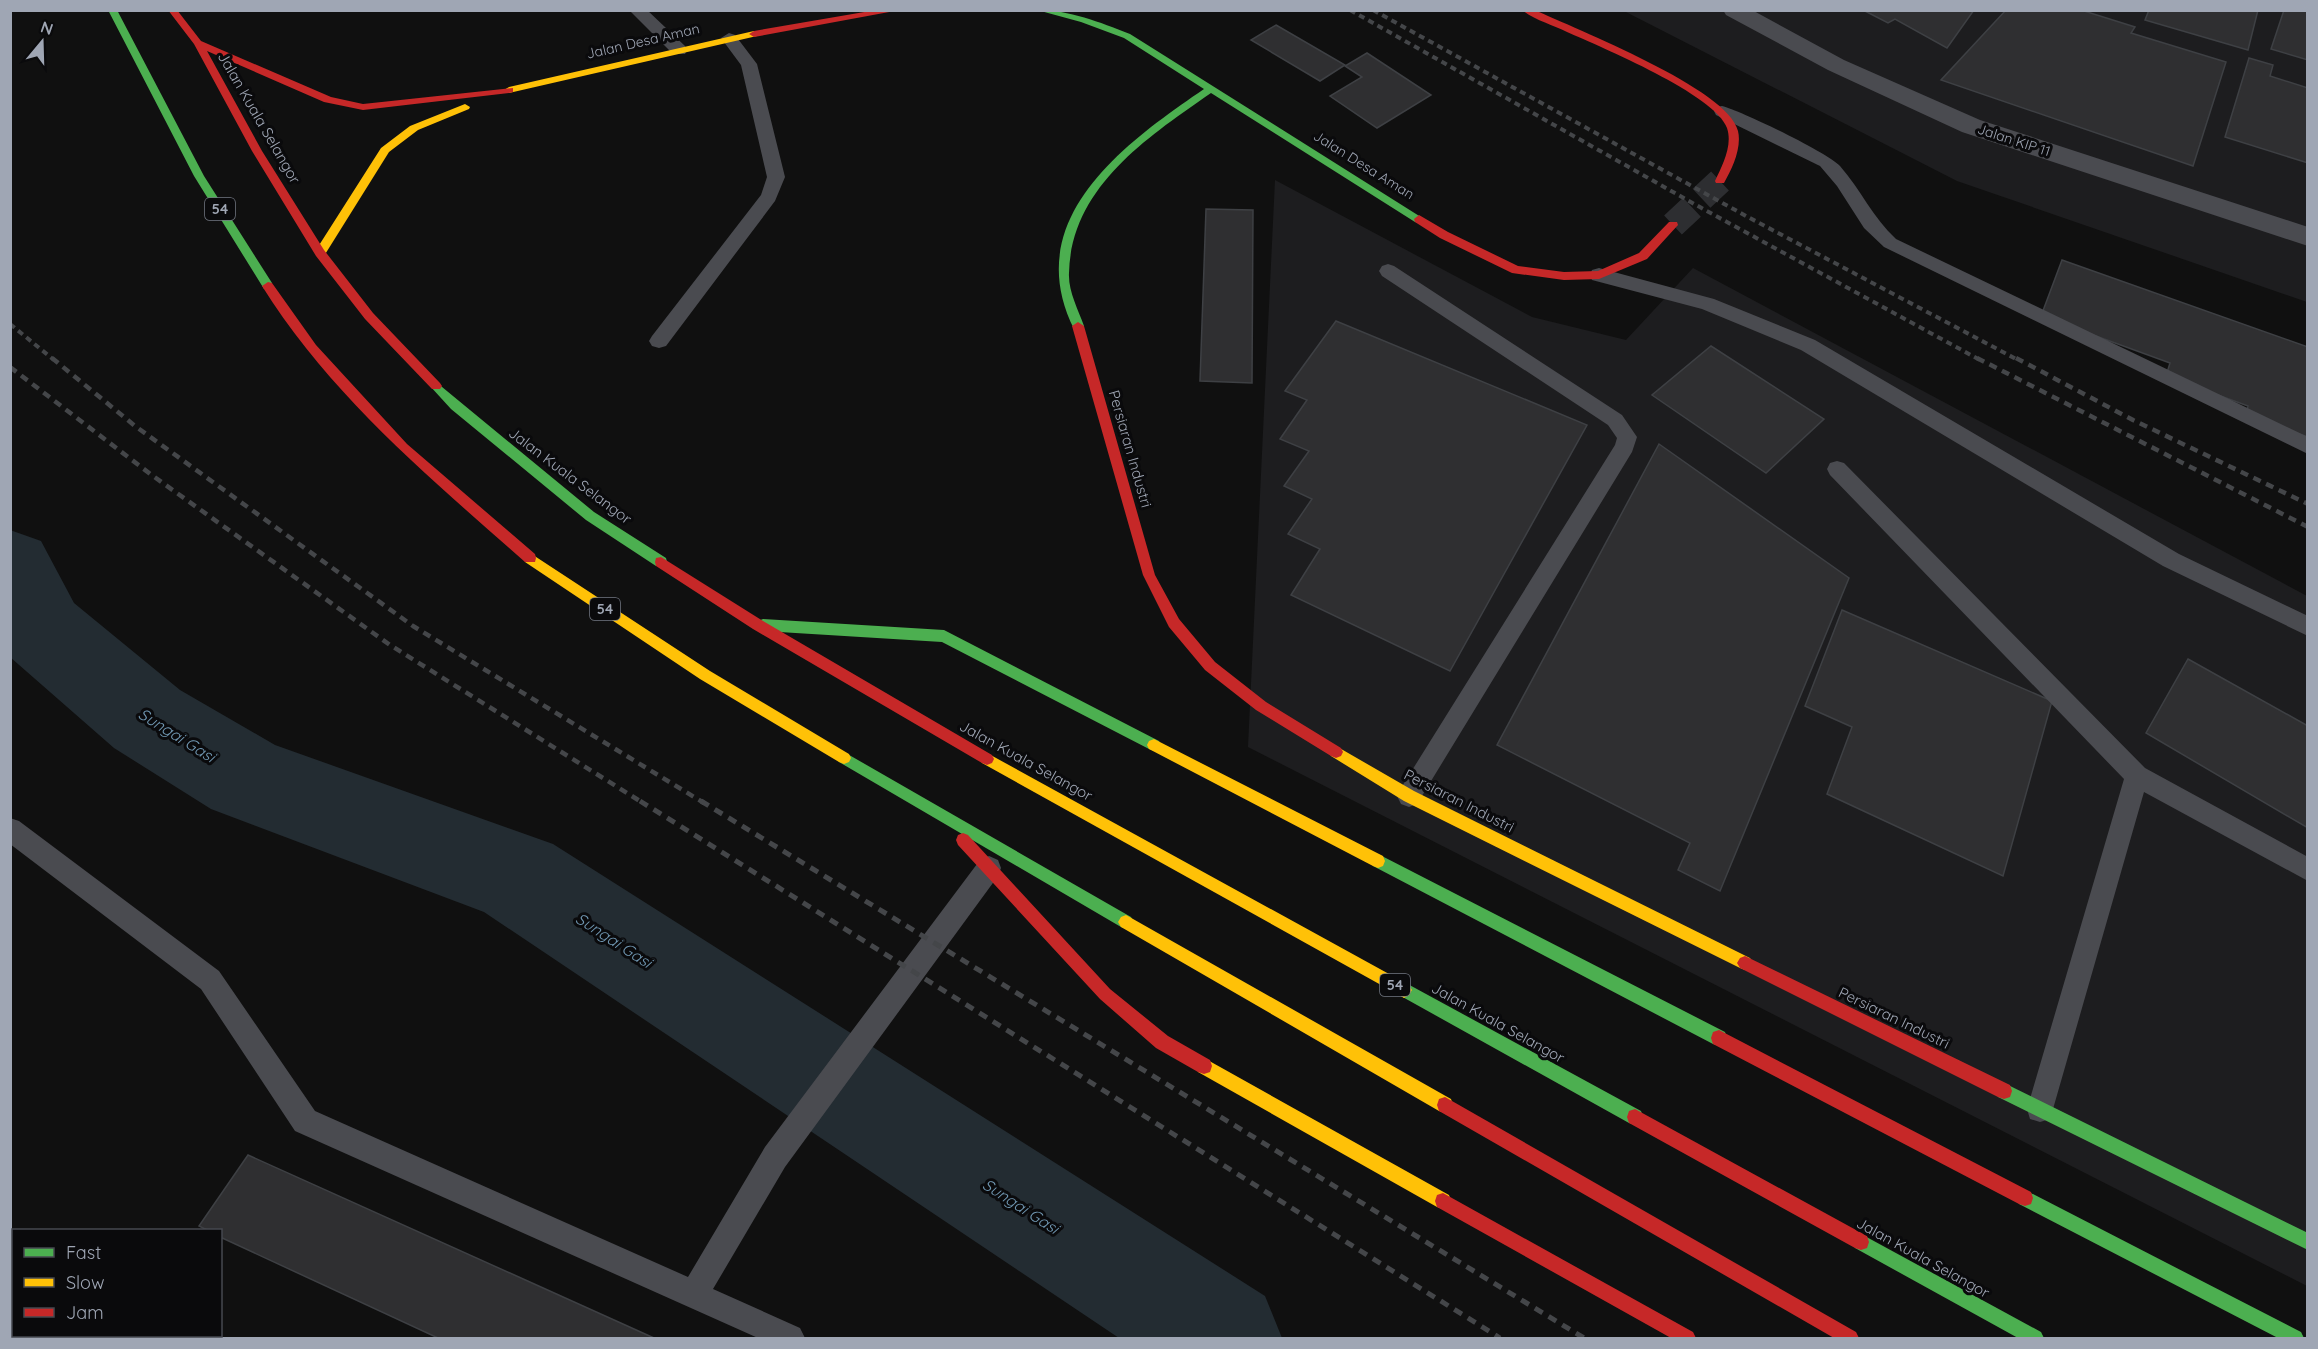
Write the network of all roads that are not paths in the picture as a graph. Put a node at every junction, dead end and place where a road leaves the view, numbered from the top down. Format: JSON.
{"nodes":[{"id":1,"x":112,"y":10,"type":"edge"},
{"id":2,"x":172,"y":10,"type":"edge"},
{"id":3,"x":637,"y":10,"type":"edge"},
{"id":4,"x":896,"y":10,"type":"edge"},
{"id":5,"x":1041,"y":10,"type":"edge"},
{"id":6,"x":1526,"y":10,"type":"edge"},
{"id":7,"x":1734,"y":10,"type":"edge"},
{"id":8,"x":729,"y":38,"type":"junction"},
{"id":9,"x":198,"y":43,"type":"junction"},
{"id":10,"x":679,"y":50,"type":"junction"},
{"id":11,"x":1210,"y":89,"type":"junction"},
{"id":12,"x":506,"y":91,"type":"junction"},
{"id":13,"x":1722,"y":111,"type":"junction"},
{"id":14,"x":1720,"y":181,"type":"tunnel mouth"},
{"id":15,"x":1673,"y":225,"type":"tunnel mouth"},
{"id":16,"x":2307,"y":237,"type":"edge"},
{"id":17,"x":320,"y":253,"type":"junction"},
{"id":18,"x":1388,"y":271,"type":"dead end"},
{"id":19,"x":1599,"y":275,"type":"junction"},
{"id":20,"x":659,"y":341,"type":"dead end"},
{"id":21,"x":2307,"y":446,"type":"edge"},
{"id":22,"x":1837,"y":469,"type":"dead end"},
{"id":23,"x":758,"y":625,"type":"junction"},
{"id":24,"x":2307,"y":627,"type":"edge"},
{"id":25,"x":2137,"y":776,"type":"junction"},
{"id":26,"x":1409,"y":796,"type":"junction"},
{"id":27,"x":940,"y":816,"type":"junction"},
{"id":28,"x":10,"y":829,"type":"edge"},
{"id":29,"x":989,"y":868,"type":"junction"},
{"id":30,"x":2307,"y":870,"type":"edge"},
{"id":31,"x":2040,"y":1109,"type":"junction"},
{"id":32,"x":2307,"y":1242,"type":"edge"},
{"id":33,"x":694,"y":1294,"type":"junction"},
{"id":34,"x":790,"y":1338,"type":"edge"},
{"id":35,"x":1687,"y":1338,"type":"edge"},
{"id":36,"x":1850,"y":1338,"type":"edge"},
{"id":37,"x":2035,"y":1338,"type":"edge"},
{"id":38,"x":2295,"y":1338,"type":"edge"}],
"edges":[{"from":1,"to":27,"type":"main road","number":"54"},
{"from":2,"to":9,"type":"main road","name":"Jalan Kuala Selangor","number":"54"},
{"from":3,"to":10,"type":"lane"},
{"from":4,"to":8,"type":"main road","name":"Jalan Desa Aman"},
{"from":5,"to":11,"type":"main road","name":"Jalan Desa Aman"},
{"from":6,"to":13,"type":"main road"},
{"from":7,"to":16,"type":"street","name":"Jalan KIP 11"},
{"from":8,"to":10,"type":"main road","name":"Jalan Desa Aman"},
{"from":8,"to":20,"type":"lane"},
{"from":9,"to":12,"type":"main road","name":"Jalan Desa Aman"},
{"from":9,"to":17,"type":"main road","name":"Jalan Kuala Selangor","number":"54"},
{"from":10,"to":12,"type":"main road","name":"Jalan Desa Aman"},
{"from":11,"to":19,"type":"main road","name":"Jalan Desa Aman"},
{"from":11,"to":26,"type":"main road","name":"Persiaran Industri"},
{"from":12,"to":17,"type":"main road","name":"Jalan Desa Aman"},
{"from":13,"to":14,"type":"main road"},
{"from":13,"to":21,"type":"lane"},
{"from":15,"to":19,"type":"main road","name":"Jalan Desa Aman"},
{"from":17,"to":23,"type":"main road","name":"Jalan Kuala Selangor","number":"54"},
{"from":18,"to":26,"type":"lane"},
{"from":19,"to":24,"type":"lane"},
{"from":22,"to":25,"type":"lane"},
{"from":23,"to":37,"type":"main road","name":"Jalan Kuala Selangor","number":"54"},
{"from":23,"to":38,"type":"main road"},
{"from":25,"to":30,"type":"lane"},
{"from":25,"to":31,"type":"lane"},
{"from":26,"to":31,"type":"main road","name":"Persiaran Industri"},
{"from":27,"to":29,"type":"main road"},
{"from":27,"to":36,"type":"main road","number":"54"},
{"from":28,"to":33,"type":"lane"},
{"from":29,"to":33,"type":"lane"},
{"from":29,"to":35,"type":"main road"},
{"from":31,"to":32,"type":"main road","name":"Persiaran Industri"},
{"from":33,"to":34,"type":"lane"}]}
